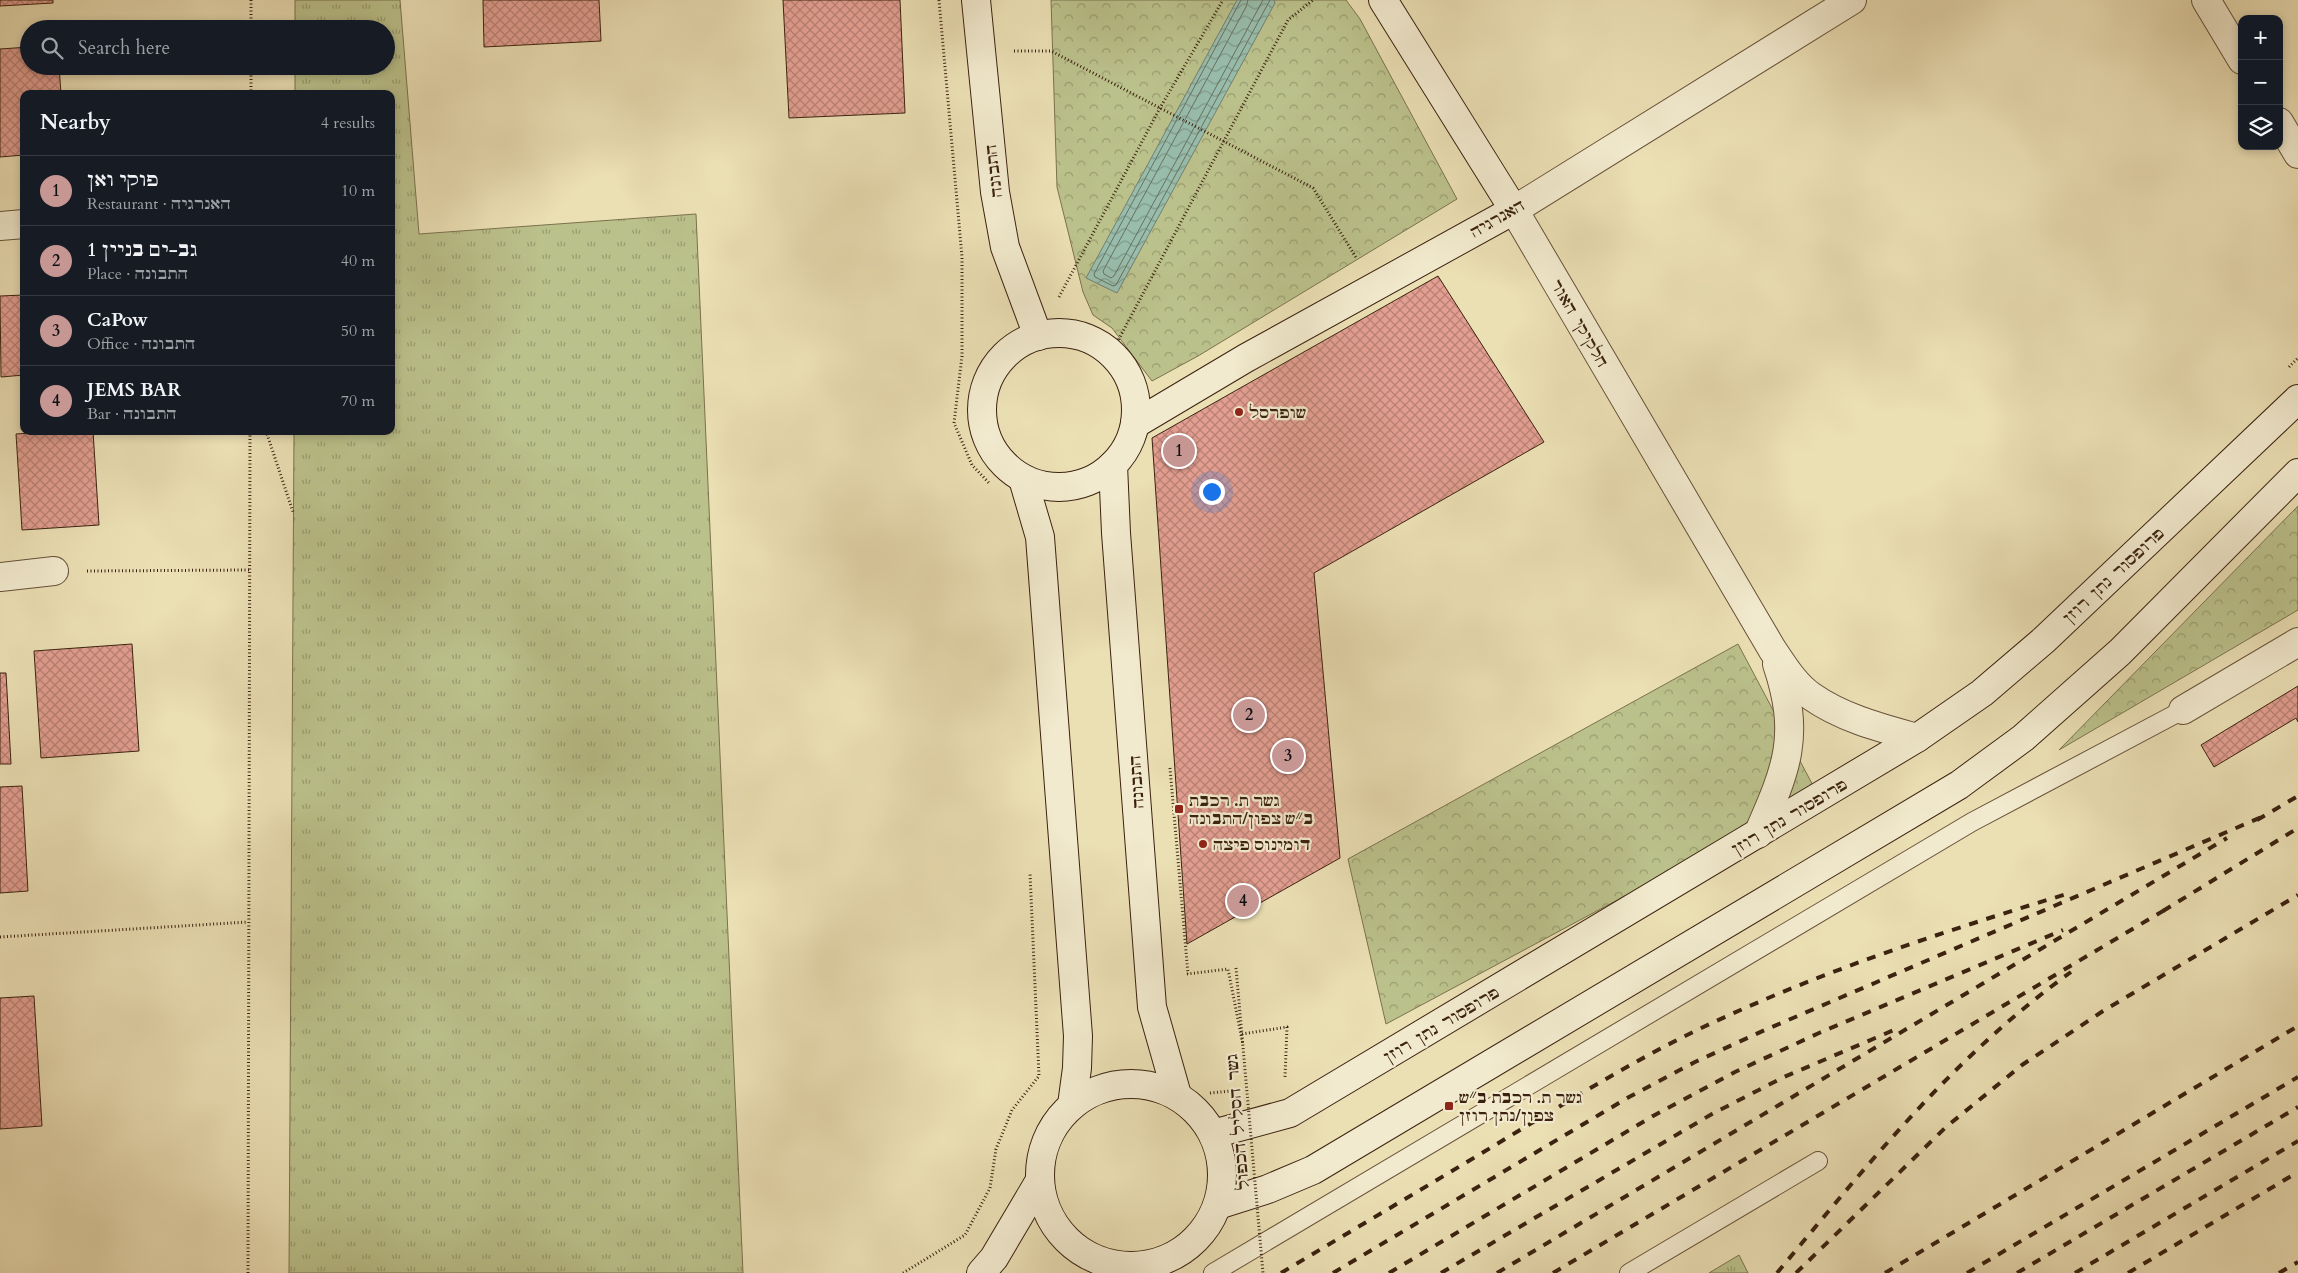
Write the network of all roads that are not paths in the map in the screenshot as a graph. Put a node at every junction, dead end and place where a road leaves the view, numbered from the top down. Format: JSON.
{"nodes":[{"id":1,"x":976,"y":0,"type":"edge"},
{"id":2,"x":1383,"y":0,"type":"edge"},
{"id":3,"x":1852,"y":0,"type":"edge"},
{"id":4,"x":2206,"y":0,"type":"edge"},
{"id":5,"x":2238,"y":53,"type":"edge"},
{"id":6,"x":2283,"y":129,"type":"edge"},
{"id":7,"x":2298,"y":154,"type":"edge"},
{"id":8,"x":1514,"y":210,"type":"junction"},
{"id":9,"x":20,"y":224,"type":"edge"},
{"id":10,"x":0,"y":226,"type":"edge"},
{"id":11,"x":1038,"y":336,"type":"junction"},
{"id":12,"x":2298,"y":399,"type":"edge"},
{"id":13,"x":1135,"y":424,"type":"junction"},
{"id":14,"x":1113,"y":465,"type":"junction"},
{"id":15,"x":2298,"y":473,"type":"edge"},
{"id":16,"x":1023,"y":479,"type":"junction"},
{"id":17,"x":54,"y":571,"type":"road end"},
{"id":18,"x":0,"y":578,"type":"edge"},
{"id":19,"x":2298,"y":642,"type":"edge"},
{"id":20,"x":1772,"y":648,"type":"junction"},
{"id":21,"x":2183,"y":710,"type":"joint"},
{"id":22,"x":1917,"y":738,"type":"junction"},
{"id":23,"x":1758,"y":834,"type":"junction"},
{"id":24,"x":1177,"y":1095,"type":"junction"},
{"id":25,"x":1072,"y":1105,"type":"junction"},
{"id":26,"x":1213,"y":1134,"type":"junction"},
{"id":27,"x":1818,"y":1161,"type":"dead end"},
{"id":28,"x":1039,"y":1182,"type":"junction"},
{"id":29,"x":1218,"y":1205,"type":"junction"},
{"id":30,"x":1094,"y":1268,"type":"edge"},
{"id":31,"x":981,"y":1273,"type":"edge"},
{"id":32,"x":1213,"y":1273,"type":"edge"},
{"id":33,"x":1629,"y":1273,"type":"edge"}],
"edges":[{"from":1,"to":11,"type":"street","name":"התבונה"},
{"from":2,"to":8,"type":"street","name":"חלקיקי האור"},
{"from":3,"to":8,"type":"street","name":"האנרגיה"},
{"from":4,"to":5,"type":"street"},
{"from":6,"to":7,"type":"street"},
{"from":8,"to":13,"type":"street","name":"האנרגיה"},
{"from":8,"to":20,"type":"street","name":"חלקיקי האור"},
{"from":9,"to":10,"type":"street"},
{"from":11,"to":13,"type":"street"},
{"from":11,"to":16,"type":"street"},
{"from":12,"to":22,"type":"street","name":"פרופסור נתן רוזן"},
{"from":13,"to":14,"type":"street"},
{"from":14,"to":16,"type":"street"},
{"from":14,"to":24,"type":"street","name":"התבונה"},
{"from":15,"to":29,"type":"street"},
{"from":16,"to":25,"type":"street"},
{"from":17,"to":18,"type":"street"},
{"from":19,"to":21,"type":"street"},
{"from":20,"to":22,"type":"street","name":"חלקיקי האור"},
{"from":20,"to":23,"type":"street","name":"חלקיקי האור"},
{"from":21,"to":32,"type":"lane"},
{"from":22,"to":23,"type":"street","name":"פרופסור נתן רוזן"},
{"from":23,"to":26,"type":"street","name":"פרופסור נתן רוזן"},
{"from":24,"to":25,"type":"street"},
{"from":24,"to":26,"type":"street"},
{"from":25,"to":28,"type":"street"},
{"from":26,"to":29,"type":"street"},
{"from":27,"to":33,"type":"lane"},
{"from":28,"to":30,"type":"street"},
{"from":28,"to":31,"type":"street"},
{"from":29,"to":30,"type":"street"}]}
